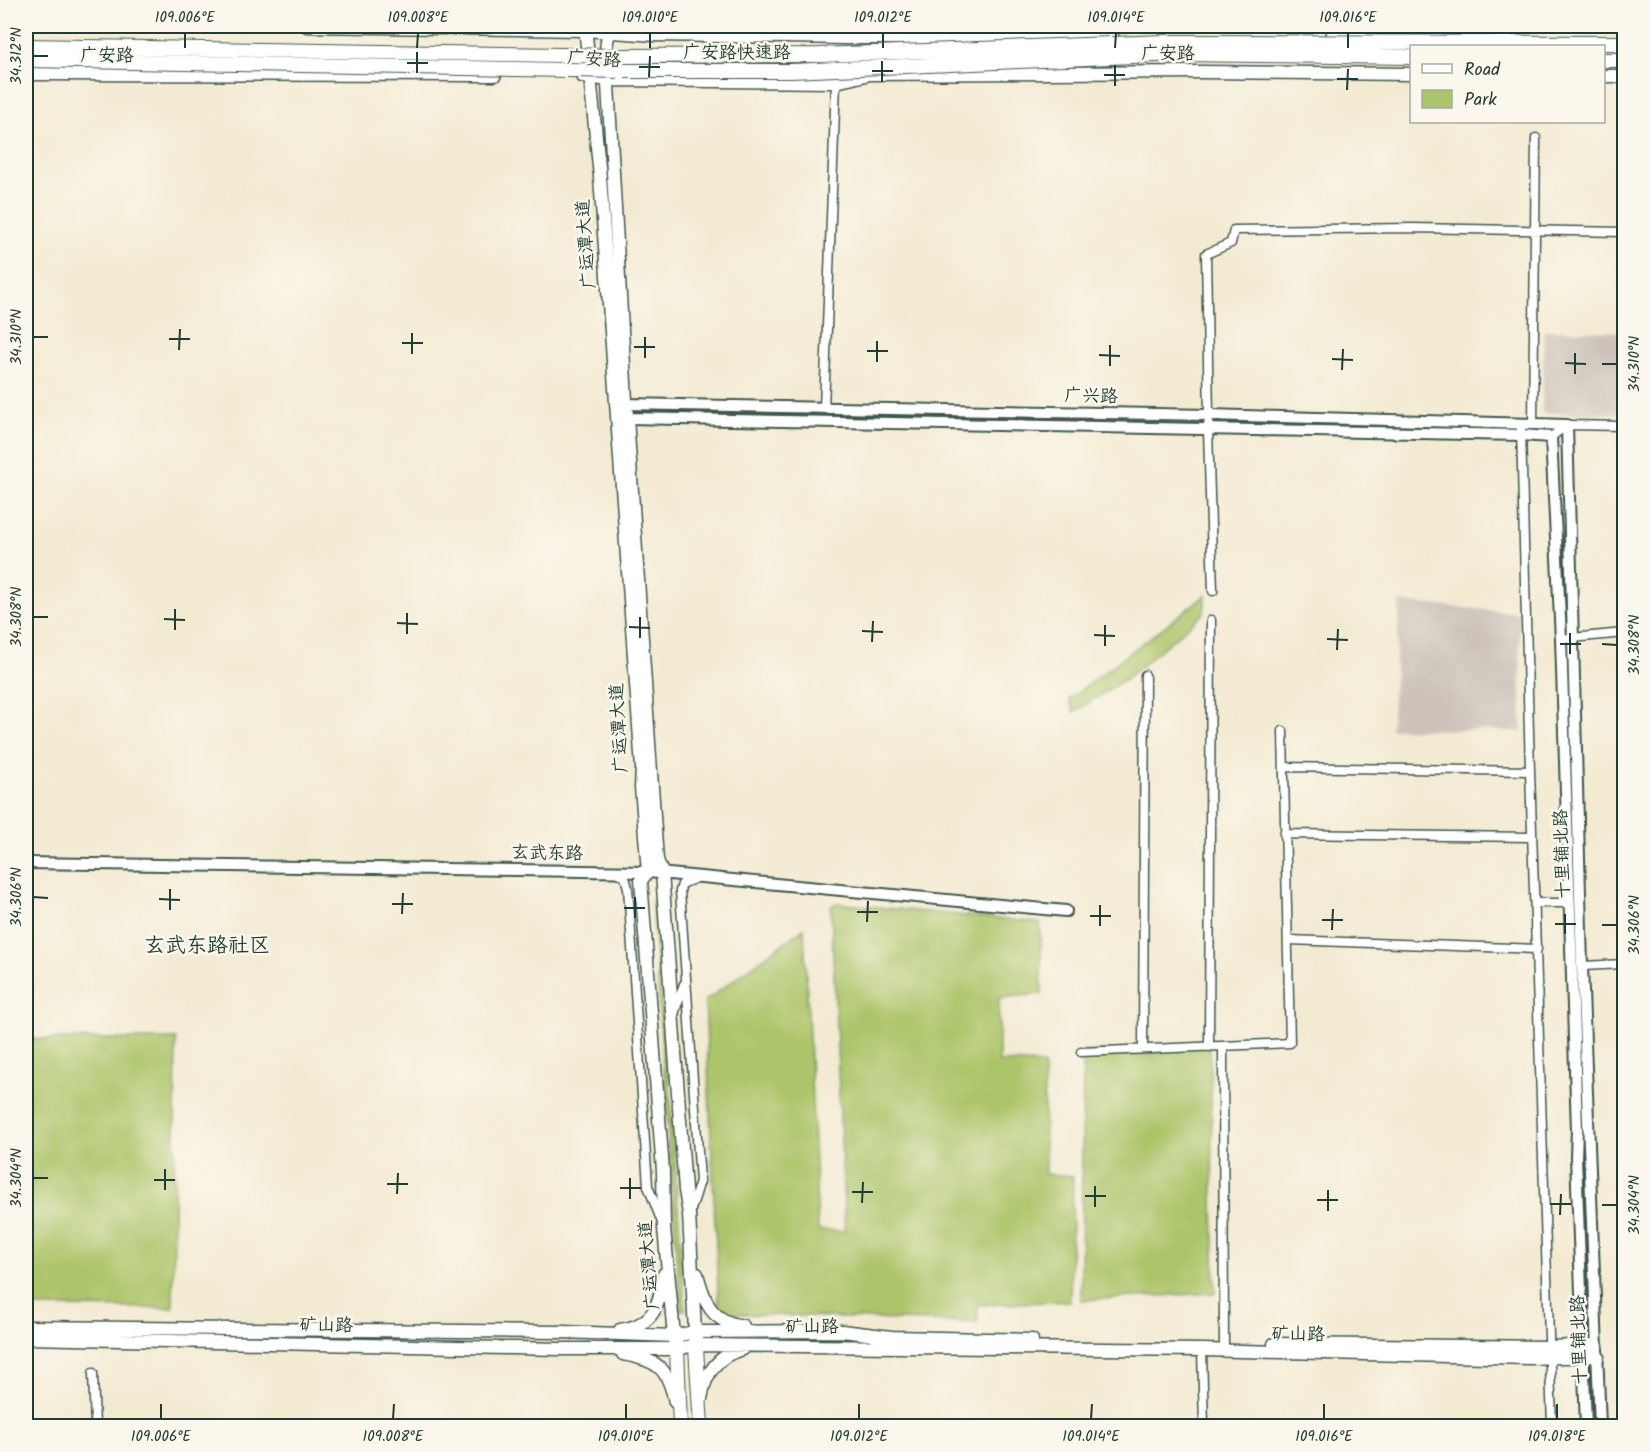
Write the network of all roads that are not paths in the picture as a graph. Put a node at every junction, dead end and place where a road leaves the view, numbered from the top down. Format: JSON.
{"nodes":[{"id":1,"x":307,"y":26,"type":"edge"},
{"id":2,"x":388,"y":26,"type":"edge"},
{"id":3,"x":827,"y":26,"type":"edge"},
{"id":4,"x":1462,"y":26,"type":"edge"},
{"id":5,"x":585,"y":28,"type":"edge"},
{"id":6,"x":609,"y":28,"type":"edge"},
{"id":7,"x":847,"y":38,"type":"junction"},
{"id":8,"x":1624,"y":43,"type":"edge"},
{"id":9,"x":26,"y":48,"type":"edge"},
{"id":10,"x":586,"y":50,"type":"junction"},
{"id":11,"x":606,"y":50,"type":"junction"},
{"id":12,"x":1245,"y":52,"type":"junction"},
{"id":13,"x":1410,"y":58,"type":"edge"},
{"id":14,"x":1410,"y":58,"type":"edge"},
{"id":15,"x":26,"y":60,"type":"edge"},
{"id":16,"x":1605,"y":60,"type":"edge"},
{"id":17,"x":1624,"y":60,"type":"edge"},
{"id":18,"x":1281,"y":73,"type":"junction"},
{"id":19,"x":26,"y":74,"type":"edge"},
{"id":20,"x":1410,"y":75,"type":"edge"},
{"id":21,"x":591,"y":76,"type":"junction"},
{"id":22,"x":1605,"y":76,"type":"edge"},
{"id":23,"x":1624,"y":76,"type":"edge"},
{"id":24,"x":608,"y":80,"type":"junction"},
{"id":25,"x":836,"y":82,"type":"junction"},
{"id":26,"x":1536,"y":138,"type":"dead end"},
{"id":27,"x":1535,"y":230,"type":"junction"},
{"id":28,"x":1624,"y":232,"type":"edge"},
{"id":29,"x":621,"y":409,"type":"junction"},
{"id":30,"x":824,"y":409,"type":"junction"},
{"id":31,"x":1209,"y":415,"type":"junction"},
{"id":32,"x":1521,"y":423,"type":"junction"},
{"id":33,"x":1533,"y":424,"type":"junction"},
{"id":34,"x":1567,"y":425,"type":"junction"},
{"id":35,"x":1624,"y":426,"type":"edge"},
{"id":36,"x":1208,"y":430,"type":"junction"},
{"id":37,"x":1521,"y":435,"type":"junction"},
{"id":38,"x":1551,"y":438,"type":"junction"},
{"id":39,"x":1213,"y":591,"type":"dead end"},
{"id":40,"x":1211,"y":620,"type":"dead end"},
{"id":41,"x":1624,"y":633,"type":"edge"},
{"id":42,"x":1573,"y":638,"type":"junction"},
{"id":43,"x":1561,"y":639,"type":"junction"},
{"id":44,"x":1145,"y":675,"type":"dead end"},
{"id":45,"x":1283,"y":731,"type":"dead end"},
{"id":46,"x":1284,"y":767,"type":"junction"},
{"id":47,"x":1530,"y":771,"type":"junction"},
{"id":48,"x":1284,"y":834,"type":"junction"},
{"id":49,"x":1532,"y":837,"type":"junction"},
{"id":50,"x":26,"y":864,"type":"edge"},
{"id":51,"x":610,"y":871,"type":"junction"},
{"id":52,"x":648,"y":872,"type":"junction"},
{"id":53,"x":662,"y":873,"type":"junction"},
{"id":54,"x":708,"y":877,"type":"junction"},
{"id":55,"x":1535,"y":903,"type":"junction"},
{"id":56,"x":1570,"y":903,"type":"junction"},
{"id":57,"x":1066,"y":910,"type":"dead end"},
{"id":58,"x":1288,"y":940,"type":"junction"},
{"id":59,"x":1537,"y":949,"type":"junction"},
{"id":60,"x":1624,"y":964,"type":"edge"},
{"id":61,"x":1582,"y":966,"type":"junction"},
{"id":62,"x":686,"y":978,"type":"junction"},
{"id":63,"x":673,"y":1018,"type":"junction"},
{"id":64,"x":1222,"y":1046,"type":"junction"},
{"id":65,"x":1209,"y":1047,"type":"junction"},
{"id":66,"x":1143,"y":1049,"type":"junction"},
{"id":67,"x":1081,"y":1052,"type":"dead end"},
{"id":68,"x":689,"y":1214,"type":"junction"},
{"id":69,"x":664,"y":1228,"type":"junction"},
{"id":70,"x":692,"y":1253,"type":"junction"},
{"id":71,"x":666,"y":1258,"type":"junction"},
{"id":72,"x":26,"y":1326,"type":"edge"},
{"id":73,"x":774,"y":1331,"type":"junction"},
{"id":74,"x":596,"y":1333,"type":"junction"},
{"id":75,"x":26,"y":1338,"type":"edge"},
{"id":76,"x":695,"y":1338,"type":"junction"},
{"id":77,"x":675,"y":1342,"type":"junction"},
{"id":78,"x":761,"y":1345,"type":"junction"},
{"id":79,"x":1224,"y":1347,"type":"junction"},
{"id":80,"x":589,"y":1349,"type":"junction"},
{"id":81,"x":1202,"y":1350,"type":"junction"},
{"id":82,"x":1582,"y":1351,"type":"junction"},
{"id":83,"x":1597,"y":1351,"type":"junction"},
{"id":84,"x":1550,"y":1352,"type":"junction"},
{"id":85,"x":93,"y":1373,"type":"dead end"},
{"id":86,"x":699,"y":1409,"type":"junction"},
{"id":87,"x":680,"y":1424,"type":"edge"},
{"id":88,"x":95,"y":1426,"type":"edge"},
{"id":89,"x":701,"y":1426,"type":"edge"},
{"id":90,"x":1204,"y":1426,"type":"edge"},
{"id":91,"x":1552,"y":1426,"type":"edge"},
{"id":92,"x":1586,"y":1426,"type":"edge"},
{"id":93,"x":1600,"y":1426,"type":"edge"}],
"edges":[{"from":1,"to":2,"type":"main road"},
{"from":2,"to":5,"type":"main road"},
{"from":3,"to":7,"type":"main road"},
{"from":4,"to":7,"type":"main road"},
{"from":5,"to":6,"type":"main road"},
{"from":5,"to":10,"type":"main road","name":"广运潭大道"},
{"from":6,"to":7,"type":"main road"},
{"from":6,"to":11,"type":"main road","name":"广运潭大道"},
{"from":8,"to":9,"type":"main road","name":"广安路快速路","bridge":true},
{"from":9,"to":10,"type":"main road"},
{"from":10,"to":11,"type":"main road"},
{"from":10,"to":21,"type":"main road","name":"广运潭大道"},
{"from":11,"to":12,"type":"main road"},
{"from":11,"to":24,"type":"main road","name":"广运潭大道"},
{"from":12,"to":13,"type":"main road"},
{"from":12,"to":18,"type":"main road"},
{"from":14,"to":15,"type":"main road","name":"广安路快速路","bridge":true},
{"from":16,"to":17,"type":"main road"},
{"from":18,"to":20,"type":"main road","name":"广安路"},
{"from":18,"to":25,"type":"main road","name":"广安路"},
{"from":19,"to":21,"type":"main road","name":"广安路"},
{"from":21,"to":24,"type":"main road","name":"广安路"},
{"from":21,"to":29,"type":"main road","name":"广运潭大道"},
{"from":22,"to":23,"type":"main road"},
{"from":24,"to":25,"type":"main road","name":"广安路"},
{"from":24,"to":29,"type":"main road","name":"广运潭大道"},
{"from":25,"to":30,"type":"street"},
{"from":26,"to":27,"type":"street"},
{"from":27,"to":28,"type":"street"},
{"from":27,"to":31,"type":"street"},
{"from":27,"to":33,"type":"street"},
{"from":29,"to":30,"type":"street","name":"广兴路"},
{"from":29,"to":36,"type":"street","name":"广兴路"},
{"from":29,"to":52,"type":"main road","name":"广运潭大道"},
{"from":29,"to":53,"type":"main road","name":"广运潭大道"},
{"from":30,"to":31,"type":"street","name":"广兴路"},
{"from":31,"to":32,"type":"street","name":"广兴路"},
{"from":31,"to":36,"type":"street"},
{"from":32,"to":33,"type":"street","name":"广兴路"},
{"from":32,"to":37,"type":"street"},
{"from":33,"to":34,"type":"street","name":"广兴路"},
{"from":34,"to":35,"type":"street"},
{"from":34,"to":38,"type":"street"},
{"from":34,"to":42,"type":"street","name":"十里铺北路"},
{"from":36,"to":37,"type":"street","name":"广兴路"},
{"from":36,"to":39,"type":"street"},
{"from":37,"to":38,"type":"street","name":"广兴路"},
{"from":37,"to":47,"type":"street"},
{"from":38,"to":43,"type":"street","name":"十里铺北路"},
{"from":40,"to":65,"type":"street"},
{"from":41,"to":42,"type":"street"},
{"from":42,"to":43,"type":"street"},
{"from":42,"to":61,"type":"street","name":"十里铺北路"},
{"from":43,"to":56,"type":"street","name":"十里铺北路"},
{"from":44,"to":66,"type":"street"},
{"from":45,"to":46,"type":"street"},
{"from":46,"to":47,"type":"street"},
{"from":46,"to":48,"type":"street"},
{"from":47,"to":49,"type":"street"},
{"from":48,"to":49,"type":"street"},
{"from":48,"to":58,"type":"street"},
{"from":49,"to":55,"type":"street"},
{"from":50,"to":51,"type":"street","name":"玄武东路"},
{"from":51,"to":52,"type":"street","name":"玄武东路"},
{"from":51,"to":69,"type":"street"},
{"from":52,"to":53,"type":"street","name":"玄武东路"},
{"from":52,"to":69,"type":"main road","name":"广运潭大道"},
{"from":53,"to":54,"type":"street","name":"玄武东路"},
{"from":53,"to":63,"type":"main road","name":"广运潭大道"},
{"from":54,"to":57,"type":"street","name":"玄武东路"},
{"from":54,"to":62,"type":"street"},
{"from":55,"to":56,"type":"street"},
{"from":55,"to":59,"type":"street"},
{"from":56,"to":82,"type":"street","name":"十里铺北路"},
{"from":58,"to":59,"type":"street"},
{"from":58,"to":64,"type":"street"},
{"from":59,"to":84,"type":"street"},
{"from":60,"to":61,"type":"street"},
{"from":61,"to":83,"type":"street","name":"十里铺北路"},
{"from":62,"to":63,"type":"street"},
{"from":62,"to":68,"type":"street"},
{"from":63,"to":68,"type":"main road","name":"广运潭大道"},
{"from":64,"to":65,"type":"street"},
{"from":64,"to":79,"type":"street"},
{"from":65,"to":66,"type":"street"},
{"from":66,"to":67,"type":"street"},
{"from":68,"to":70,"type":"main road","name":"广运潭大道"},
{"from":69,"to":71,"type":"main road","name":"广运潭大道"},
{"from":70,"to":73,"type":"main road"},
{"from":70,"to":76,"type":"main road","name":"广运潭大道"},
{"from":71,"to":74,"type":"main road"},
{"from":71,"to":77,"type":"main road","name":"广运潭大道"},
{"from":72,"to":74,"type":"main road","name":"矿山路"},
{"from":73,"to":76,"type":"main road","name":"矿山路"},
{"from":73,"to":79,"type":"main road","name":"矿山路"},
{"from":74,"to":77,"type":"main road","name":"矿山路"},
{"from":75,"to":80,"type":"main road","name":"矿山路"},
{"from":76,"to":77,"type":"main road","name":"矿山路"},
{"from":76,"to":78,"type":"main road","name":"矿山路"},
{"from":76,"to":86,"type":"main road","name":"广运潭大道"},
{"from":77,"to":80,"type":"main road","name":"矿山路"},
{"from":77,"to":87,"type":"main road","name":"广运潭大道"},
{"from":78,"to":81,"type":"main road","name":"矿山路"},
{"from":78,"to":86,"type":"main road"},
{"from":79,"to":81,"type":"main road","name":"矿山路"},
{"from":79,"to":84,"type":"main road","name":"矿山路"},
{"from":80,"to":87,"type":"main road"},
{"from":81,"to":90,"type":"street"},
{"from":82,"to":83,"type":"main road","name":"矿山路"},
{"from":82,"to":84,"type":"main road","name":"矿山路"},
{"from":82,"to":92,"type":"street","name":"十里铺北路"},
{"from":83,"to":93,"type":"street","name":"十里铺北路"},
{"from":84,"to":91,"type":"street"},
{"from":85,"to":88,"type":"street"},
{"from":86,"to":89,"type":"main road","name":"广运潭大道"}]}
